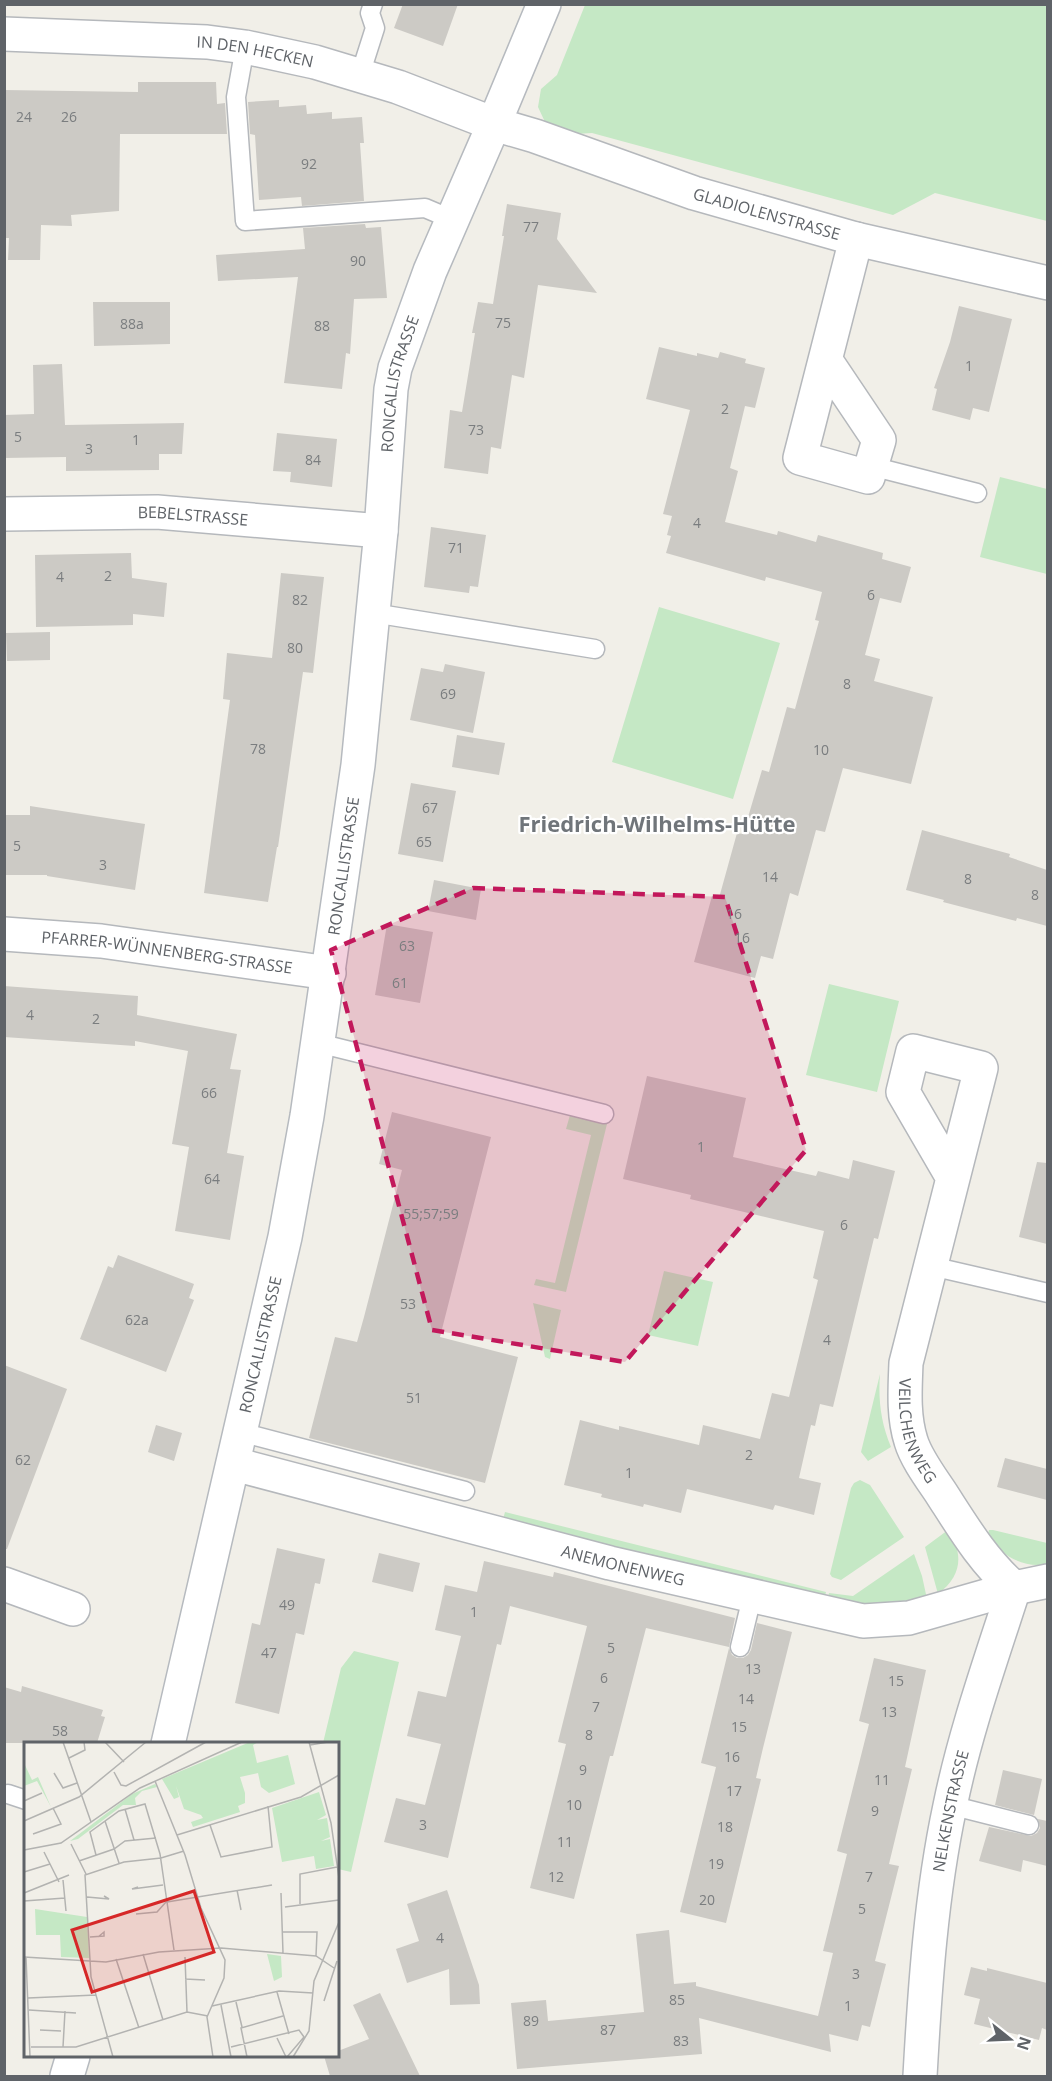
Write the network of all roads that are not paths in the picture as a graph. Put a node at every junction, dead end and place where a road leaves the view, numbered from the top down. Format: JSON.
{"nodes":[{"id":1,"x":373,"y":4,"type":"edge"},
{"id":2,"x":544,"y":4,"type":"edge"},
{"id":3,"x":4,"y":34,"type":"edge"},
{"id":4,"x":244,"y":47,"type":"junction"},
{"id":5,"x":360,"y":75,"type":"junction"},
{"id":6,"x":494,"y":124,"type":"junction"},
{"id":7,"x":452,"y":219,"type":"junction"},
{"id":8,"x":856,"y":239,"type":"junction"},
{"id":9,"x":1047,"y":283,"type":"edge"},
{"id":10,"x":826,"y":362,"type":"junction"},
{"id":11,"x":871,"y":466,"type":"junction"},
{"id":12,"x":977,"y":493,"type":"dead end"},
{"id":13,"x":4,"y":514,"type":"edge"},
{"id":14,"x":381,"y":531,"type":"junction"},
{"id":15,"x":373,"y":613,"type":"junction"},
{"id":16,"x":595,"y":649,"type":"dead end"},
{"id":17,"x":4,"y":934,"type":"edge"},
{"id":18,"x":329,"y":973,"type":"junction"},
{"id":19,"x":318,"y":1043,"type":"junction"},
{"id":20,"x":604,"y":1114,"type":"dead end"},
{"id":21,"x":953,"y":1178,"type":"dead end"},
{"id":22,"x":931,"y":1266,"type":"junction"},
{"id":23,"x":1047,"y":1293,"type":"edge"},
{"id":24,"x":240,"y":1432,"type":"junction"},
{"id":25,"x":234,"y":1464,"type":"junction"},
{"id":26,"x":465,"y":1491,"type":"dead end"},
{"id":27,"x":1047,"y":1581,"type":"edge"},
{"id":28,"x":4,"y":1584,"type":"edge"},
{"id":29,"x":1014,"y":1588,"type":"junction"},
{"id":30,"x":752,"y":1597,"type":"junction"},
{"id":31,"x":73,"y":1609,"type":"dead end"},
{"id":32,"x":740,"y":1647,"type":"dead end"},
{"id":33,"x":168,"y":1742,"type":"edge"},
{"id":34,"x":950,"y":1805,"type":"junction"},
{"id":35,"x":1029,"y":1825,"type":"dead end"},
{"id":36,"x":72,"y":2057,"type":"edge"},
{"id":37,"x":67,"y":2076,"type":"edge"},
{"id":38,"x":920,"y":2076,"type":"edge"}],
"edges":[{"from":1,"to":5,"type":"lane"},
{"from":2,"to":6,"type":"street","name":"RONCALLISTRASSE"},
{"from":3,"to":4,"type":"street","name":"IN DEN HECKEN"},
{"from":4,"to":5,"type":"street","name":"IN DEN HECKEN"},
{"from":4,"to":7,"type":"lane"},
{"from":5,"to":6,"type":"street","name":"IN DEN HECKEN"},
{"from":6,"to":7,"type":"street","name":"RONCALLISTRASSE"},
{"from":6,"to":8,"type":"street","name":"GLADIOLENSTRASSE"},
{"from":7,"to":14,"type":"street","name":"RONCALLISTRASSE"},
{"from":8,"to":9,"type":"street","name":"GLADIOLENSTRASSE"},
{"from":8,"to":10,"type":"street"},
{"from":10,"to":11,"type":"street"},
{"from":10,"to":11,"type":"street"},
{"from":11,"to":12,"type":"lane"},
{"from":13,"to":14,"type":"street","name":"BEBELSTRASSE"},
{"from":14,"to":15,"type":"street","name":"RONCALLISTRASSE"},
{"from":15,"to":16,"type":"lane"},
{"from":15,"to":18,"type":"street","name":"RONCALLISTRASSE"},
{"from":17,"to":18,"type":"street","name":"PFARRER-WÜNNENBERG-STRASSE"},
{"from":18,"to":19,"type":"street","name":"RONCALLISTRASSE"},
{"from":19,"to":20,"type":"lane"},
{"from":19,"to":24,"type":"street","name":"RONCALLISTRASSE"},
{"from":21,"to":22,"type":"street","name":"VEILCHENWEG"},
{"from":22,"to":23,"type":"lane"},
{"from":22,"to":29,"type":"street","name":"VEILCHENWEG"},
{"from":24,"to":25,"type":"street","name":"RONCALLISTRASSE"},
{"from":24,"to":26,"type":"lane"},
{"from":25,"to":30,"type":"street","name":"ANEMONENWEG"},
{"from":25,"to":33,"type":"street","name":"RONCALLISTRASSE"},
{"from":27,"to":29,"type":"street"},
{"from":28,"to":31,"type":"street"},
{"from":29,"to":30,"type":"street","name":"ANEMONENWEG"},
{"from":29,"to":34,"type":"street","name":"NELKENSTRASSE"},
{"from":30,"to":32,"type":"lane"},
{"from":34,"to":35,"type":"lane"},
{"from":34,"to":38,"type":"street","name":"NELKENSTRASSE"},
{"from":36,"to":37,"type":"street"}]}
